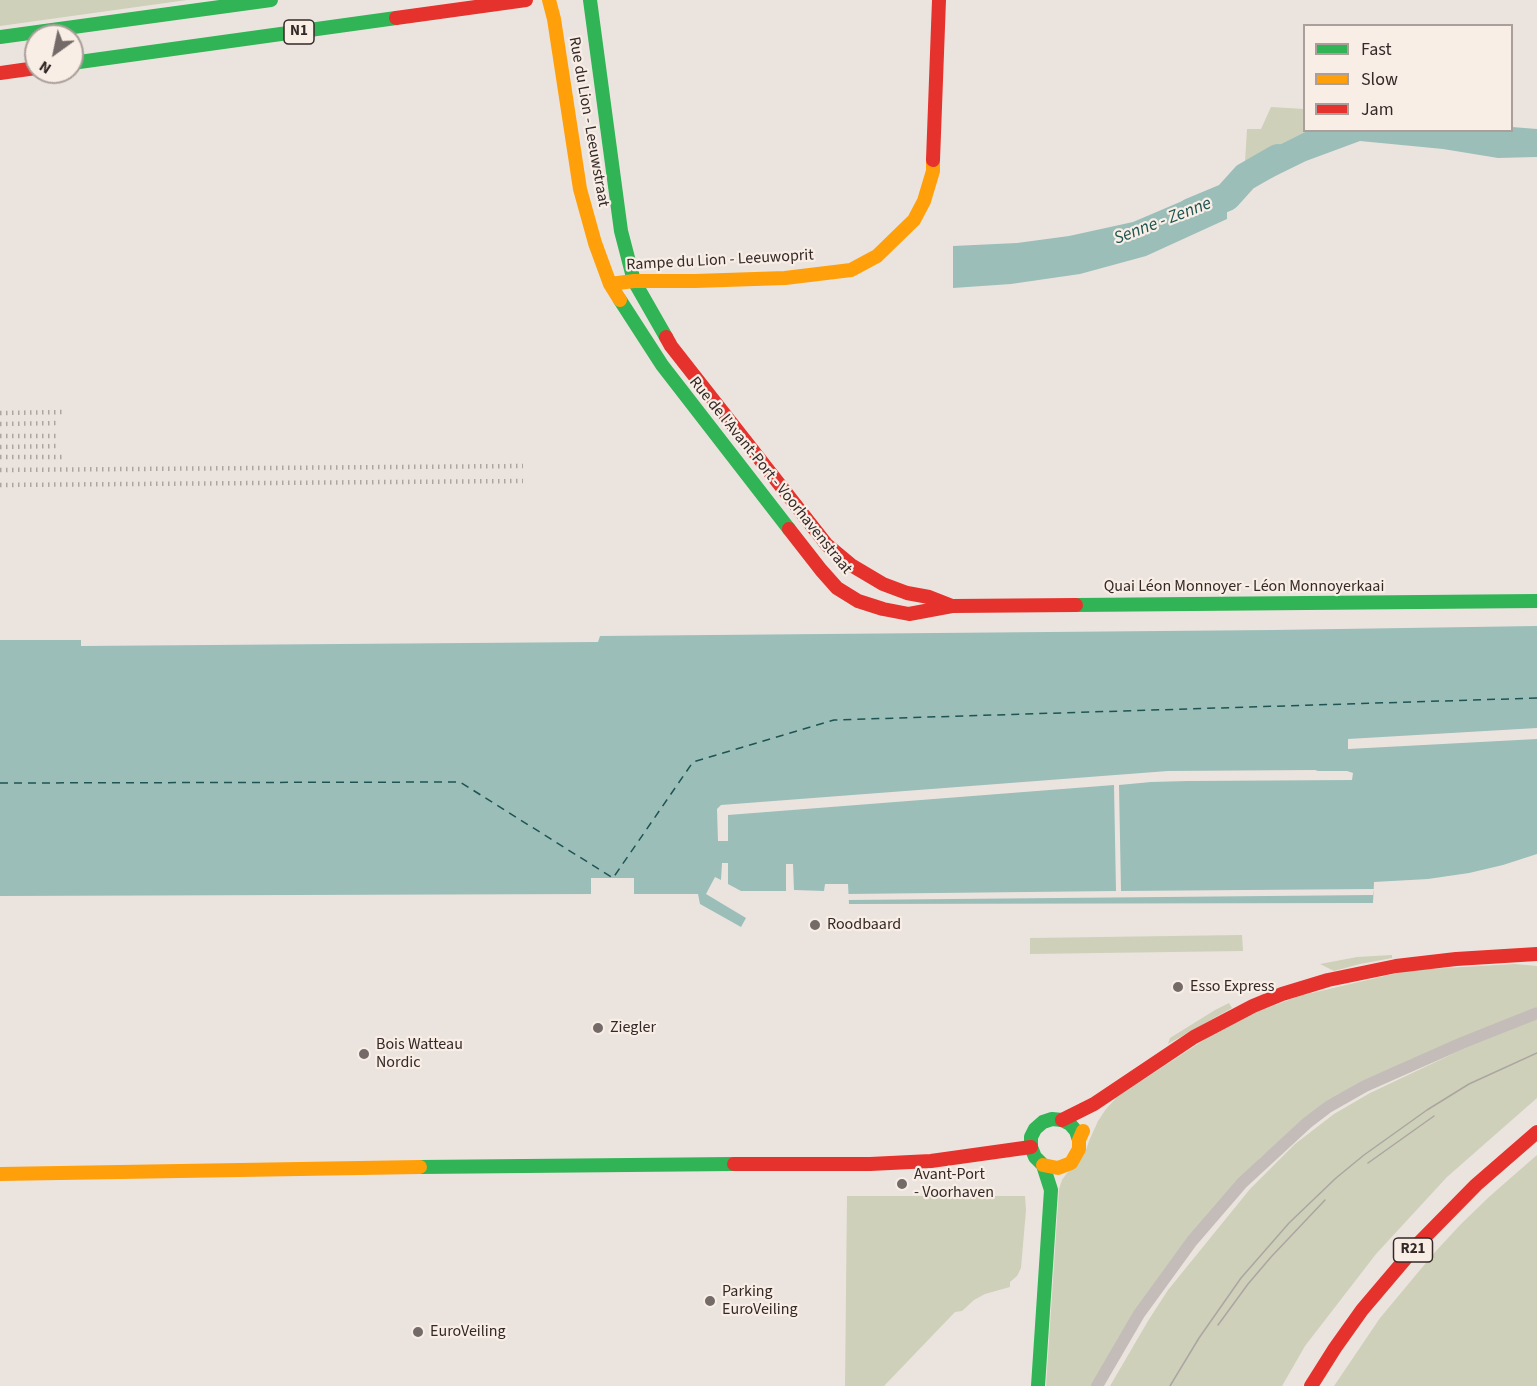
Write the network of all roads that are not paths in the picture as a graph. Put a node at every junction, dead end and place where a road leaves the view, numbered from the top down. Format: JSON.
{"nodes":[{"id":1,"x":271,"y":0,"type":"edge"},
{"id":2,"x":526,"y":0,"type":"edge"},
{"id":3,"x":549,"y":0,"type":"edge"},
{"id":4,"x":590,"y":0,"type":"edge"},
{"id":5,"x":939,"y":0,"type":"edge"},
{"id":6,"x":0,"y":38,"type":"edge"},
{"id":7,"x":84,"y":61,"type":"edge"},
{"id":8,"x":24,"y":70,"type":"edge"},
{"id":9,"x":0,"y":73,"type":"edge"},
{"id":10,"x":634,"y":281,"type":"junction"},
{"id":11,"x":610,"y":284,"type":"junction"},
{"id":12,"x":1537,"y":601,"type":"edge"},
{"id":13,"x":952,"y":606,"type":"junction"},
{"id":14,"x":1537,"y":954,"type":"edge"},
{"id":15,"x":1493,"y":957,"type":"junction"},
{"id":16,"x":1537,"y":961,"type":"edge"},
{"id":17,"x":1537,"y":1013,"type":"edge"},
{"id":18,"x":1094,"y":1104,"type":"junction"},
{"id":19,"x":1062,"y":1120,"type":"junction"},
{"id":20,"x":1537,"y":1132,"type":"edge"},
{"id":21,"x":1079,"y":1140,"type":"junction"},
{"id":22,"x":1031,"y":1147,"type":"junction"},
{"id":23,"x":1043,"y":1165,"type":"junction"},
{"id":24,"x":1064,"y":1167,"type":"junction"},
{"id":25,"x":0,"y":1174,"type":"edge"},
{"id":26,"x":1051,"y":1190,"type":"junction"},
{"id":27,"x":1038,"y":1386,"type":"edge"},
{"id":28,"x":1097,"y":1386,"type":"edge"},
{"id":29,"x":1311,"y":1386,"type":"edge"}],
"edges":[{"from":1,"to":6,"type":"main road","number":"N1"},
{"from":2,"to":7,"type":"main road","number":"N1"},
{"from":3,"to":11,"type":"main road","name":"Rue du Lion - Leeuwstraat"},
{"from":4,"to":10,"type":"main road","name":"Rue du Lion - Leeuwstraat"},
{"from":5,"to":10,"type":"main road","name":"Rampe du Lion - Leeuwoprit"},
{"from":8,"to":9,"type":"main road"},
{"from":10,"to":11,"type":"main road","name":"Rampe du Lion - Leeuwoprit"},
{"from":10,"to":13,"type":"main road","name":"Rue de l'Avant-Port - Voorhavenstraat"},
{"from":11,"to":13,"type":"main road","name":"Rue de l'Avant-Port - Voorhavenstraat"},
{"from":12,"to":13,"type":"main road","name":"Quai Léon Monnoyer - Léon Monnoyerkaai"},
{"from":14,"to":15,"type":"main road"},
{"from":15,"to":16,"type":"main road"},
{"from":15,"to":18,"type":"main road"},
{"from":17,"to":28,"type":"street"},
{"from":18,"to":19,"type":"main road"},
{"from":18,"to":21,"type":"main road"},
{"from":19,"to":21,"type":"main road"},
{"from":19,"to":22,"type":"main road"},
{"from":20,"to":29,"type":"main road","number":"R21"},
{"from":21,"to":24,"type":"main road"},
{"from":22,"to":23,"type":"main road"},
{"from":22,"to":25,"type":"main road"},
{"from":23,"to":24,"type":"main road"},
{"from":23,"to":26,"type":"main road"},
{"from":24,"to":26,"type":"main road"},
{"from":26,"to":27,"type":"main road"}]}
